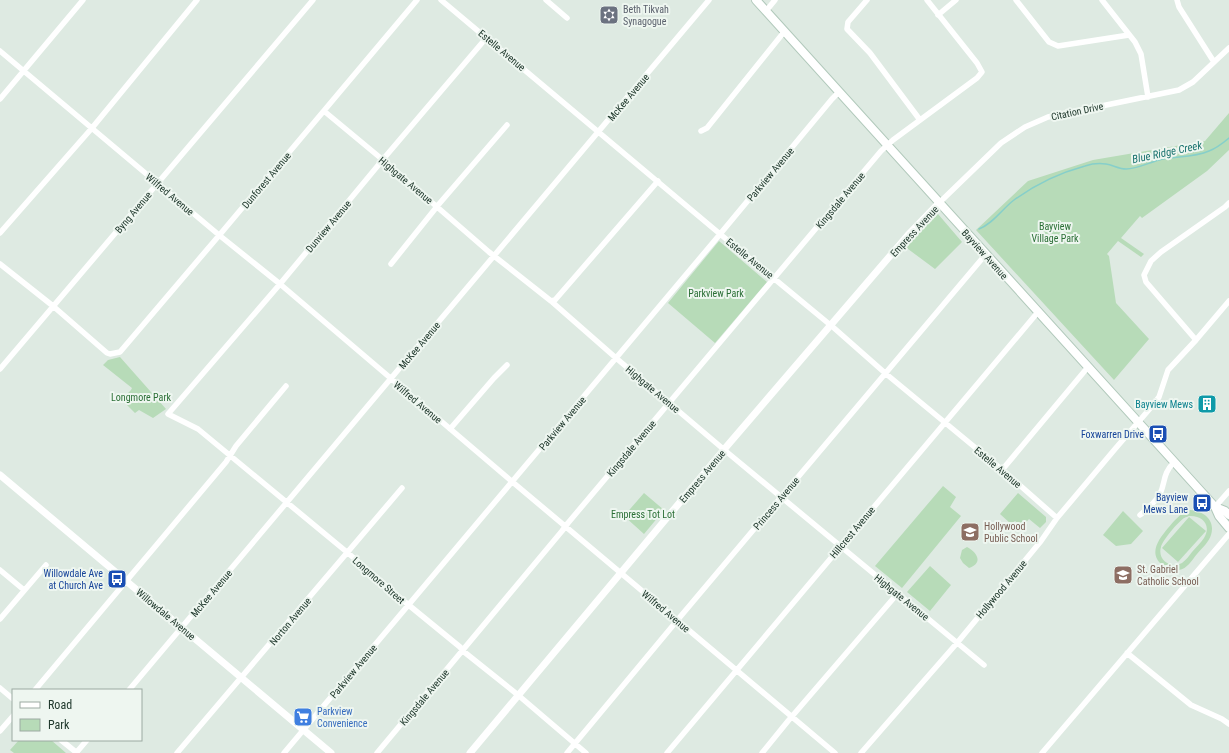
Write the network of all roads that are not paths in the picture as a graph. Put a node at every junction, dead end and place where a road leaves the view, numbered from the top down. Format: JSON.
{"nodes":[{"id":1,"x":83,"y":0,"type":"edge"},
{"id":2,"x":197,"y":0,"type":"edge"},
{"id":3,"x":313,"y":0,"type":"edge"},
{"id":4,"x":417,"y":0,"type":"edge"},
{"id":5,"x":441,"y":0,"type":"edge"},
{"id":6,"x":546,"y":0,"type":"edge"},
{"id":7,"x":709,"y":0,"type":"edge"},
{"id":8,"x":756,"y":0,"type":"edge"},
{"id":9,"x":775,"y":0,"type":"edge"},
{"id":10,"x":867,"y":0,"type":"edge"},
{"id":11,"x":927,"y":0,"type":"edge"},
{"id":12,"x":956,"y":0,"type":"edge"},
{"id":13,"x":1016,"y":0,"type":"edge"},
{"id":14,"x":1102,"y":0,"type":"edge"},
{"id":15,"x":1177,"y":0,"type":"edge"},
{"id":16,"x":766,"y":11,"type":"junction"},
{"id":17,"x":938,"y":15,"type":"junction"},
{"id":18,"x":567,"y":18,"type":"dead end"},
{"id":19,"x":784,"y":32,"type":"junction"},
{"id":20,"x":1129,"y":35,"type":"junction"},
{"id":21,"x":486,"y":37,"type":"junction"},
{"id":22,"x":1229,"y":48,"type":"edge"},
{"id":23,"x":0,"y":51,"type":"edge"},
{"id":24,"x":1214,"y":62,"type":"junction"},
{"id":25,"x":23,"y":71,"type":"junction"},
{"id":26,"x":839,"y":92,"type":"junction"},
{"id":27,"x":1148,"y":97,"type":"junction"},
{"id":28,"x":0,"y":99,"type":"edge"},
{"id":29,"x":324,"y":111,"type":"junction"},
{"id":30,"x":920,"y":120,"type":"junction"},
{"id":31,"x":507,"y":125,"type":"dead end"},
{"id":32,"x":92,"y":128,"type":"junction"},
{"id":33,"x":701,"y":131,"type":"dead end"},
{"id":34,"x":599,"y":132,"type":"junction"},
{"id":35,"x":887,"y":145,"type":"junction"},
{"id":36,"x":383,"y":160,"type":"junction"},
{"id":37,"x":658,"y":181,"type":"junction"},
{"id":38,"x":157,"y":183,"type":"junction"},
{"id":39,"x":940,"y":203,"type":"junction"},
{"id":40,"x":1229,"y":203,"type":"edge"},
{"id":41,"x":437,"y":206,"type":"junction"},
{"id":42,"x":0,"y":233,"type":"edge"},
{"id":43,"x":720,"y":234,"type":"junction"},
{"id":44,"x":219,"y":235,"type":"junction"},
{"id":45,"x":986,"y":254,"type":"junction"},
{"id":46,"x":494,"y":255,"type":"junction"},
{"id":47,"x":0,"y":264,"type":"edge"},
{"id":48,"x":391,"y":264,"type":"dead end"},
{"id":49,"x":774,"y":278,"type":"junction"},
{"id":50,"x":280,"y":284,"type":"junction"},
{"id":51,"x":552,"y":301,"type":"junction"},
{"id":52,"x":1229,"y":301,"type":"edge"},
{"id":53,"x":53,"y":306,"type":"junction"},
{"id":54,"x":1038,"y":312,"type":"junction"},
{"id":55,"x":830,"y":324,"type":"junction"},
{"id":56,"x":1196,"y":340,"type":"junction"},
{"id":57,"x":616,"y":358,"type":"junction"},
{"id":58,"x":507,"y":364,"type":"dead end"},
{"id":59,"x":1088,"y":367,"type":"junction"},
{"id":60,"x":0,"y":369,"type":"edge"},
{"id":61,"x":885,"y":373,"type":"junction"},
{"id":62,"x":390,"y":378,"type":"junction"},
{"id":63,"x":286,"y":386,"type":"dead end"},
{"id":64,"x":670,"y":403,"type":"junction"},
{"id":65,"x":168,"y":414,"type":"joint"},
{"id":66,"x":945,"y":422,"type":"junction"},
{"id":67,"x":1138,"y":422,"type":"junction"},
{"id":68,"x":450,"y":429,"type":"junction"},
{"id":69,"x":724,"y":450,"type":"junction"},
{"id":70,"x":230,"y":455,"type":"junction"},
{"id":71,"x":1174,"y":462,"type":"junction"},
{"id":72,"x":1002,"y":470,"type":"junction"},
{"id":73,"x":0,"y":475,"type":"edge"},
{"id":74,"x":512,"y":482,"type":"junction"},
{"id":75,"x":402,"y":488,"type":"dead end"},
{"id":76,"x":1229,"y":492,"type":"edge"},
{"id":77,"x":781,"y":497,"type":"junction"},
{"id":78,"x":286,"y":502,"type":"junction"},
{"id":79,"x":1215,"y":507,"type":"junction"},
{"id":80,"x":1140,"y":515,"type":"dead end"},
{"id":81,"x":1229,"y":515,"type":"edge"},
{"id":82,"x":1057,"y":518,"type":"junction"},
{"id":83,"x":566,"y":527,"type":"junction"},
{"id":84,"x":1229,"y":528,"type":"edge"},
{"id":85,"x":1229,"y":534,"type":"edge"},
{"id":86,"x":840,"y":547,"type":"junction"},
{"id":87,"x":348,"y":552,"type":"junction"},
{"id":88,"x":46,"y":564,"type":"dead end"},
{"id":89,"x":0,"y":570,"type":"edge"},
{"id":90,"x":620,"y":573,"type":"junction"},
{"id":91,"x":127,"y":581,"type":"junction"},
{"id":92,"x":24,"y":590,"type":"junction"},
{"id":93,"x":898,"y":593,"type":"junction"},
{"id":94,"x":408,"y":605,"type":"junction"},
{"id":95,"x":0,"y":619,"type":"edge"},
{"id":96,"x":677,"y":620,"type":"junction"},
{"id":97,"x":182,"y":627,"type":"junction"},
{"id":98,"x":957,"y":642,"type":"junction"},
{"id":99,"x":463,"y":651,"type":"junction"},
{"id":100,"x":1127,"y":653,"type":"junction"},
{"id":101,"x":984,"y":665,"type":"dead end"},
{"id":102,"x":736,"y":670,"type":"junction"},
{"id":103,"x":241,"y":678,"type":"junction"},
{"id":104,"x":0,"y":688,"type":"edge"},
{"id":105,"x":36,"y":689,"type":"edge"},
{"id":106,"x":130,"y":689,"type":"edge"},
{"id":107,"x":518,"y":695,"type":"junction"},
{"id":108,"x":12,"y":699,"type":"edge"},
{"id":109,"x":12,"y":717,"type":"edge"},
{"id":110,"x":792,"y":717,"type":"junction"},
{"id":111,"x":1229,"y":724,"type":"edge"},
{"id":112,"x":304,"y":730,"type":"junction"},
{"id":113,"x":0,"y":731,"type":"edge"},
{"id":114,"x":62,"y":741,"type":"edge"},
{"id":115,"x":86,"y":741,"type":"edge"},
{"id":116,"x":575,"y":744,"type":"junction"},
{"id":117,"x":76,"y":753,"type":"edge"},
{"id":118,"x":178,"y":753,"type":"edge"},
{"id":119,"x":284,"y":753,"type":"edge"},
{"id":120,"x":331,"y":753,"type":"edge"},
{"id":121,"x":377,"y":753,"type":"edge"},
{"id":122,"x":470,"y":753,"type":"edge"},
{"id":123,"x":567,"y":753,"type":"edge"},
{"id":124,"x":586,"y":753,"type":"edge"},
{"id":125,"x":667,"y":753,"type":"edge"},
{"id":126,"x":762,"y":753,"type":"edge"},
{"id":127,"x":835,"y":753,"type":"edge"},
{"id":128,"x":861,"y":753,"type":"edge"},
{"id":129,"x":1042,"y":753,"type":"edge"}],
"edges":[{"from":1,"to":25,"type":"street"},
{"from":2,"to":32,"type":"street"},
{"from":3,"to":38,"type":"street","name":"Byng Avenue"},
{"from":4,"to":29,"type":"street","name":"Dunforest Avenue"},
{"from":5,"to":21,"type":"street","name":"Estelle Avenue"},
{"from":6,"to":18,"type":"street"},
{"from":7,"to":34,"type":"street","name":"McKee Avenue"},
{"from":8,"to":16,"type":"main road","name":"Bayview Avenue"},
{"from":9,"to":16,"type":"street"},
{"from":10,"to":30,"type":"street"},
{"from":11,"to":17,"type":"street"},
{"from":12,"to":17,"type":"street"},
{"from":13,"to":20,"type":"street"},
{"from":14,"to":20,"type":"street"},
{"from":15,"to":24,"type":"street"},
{"from":16,"to":19,"type":"main road","name":"Bayview Avenue"},
{"from":17,"to":30,"type":"street","name":"Kingsdale Avenue"},
{"from":19,"to":26,"type":"main road","name":"Bayview Avenue"},
{"from":19,"to":33,"type":"street"},
{"from":20,"to":27,"type":"street"},
{"from":21,"to":34,"type":"street","name":"Estelle Avenue"},
{"from":21,"to":36,"type":"street","name":"Dunview Avenue"},
{"from":22,"to":24,"type":"street","name":"Citation Drive"},
{"from":23,"to":25,"type":"street","name":"Wilfred Avenue"},
{"from":24,"to":27,"type":"street","name":"Citation Drive"},
{"from":25,"to":28,"type":"street"},
{"from":25,"to":32,"type":"street","name":"Wilfred Avenue"},
{"from":26,"to":35,"type":"main road","name":"Bayview Avenue"},
{"from":26,"to":43,"type":"street","name":"Parkview Avenue"},
{"from":27,"to":39,"type":"street","name":"Citation Drive"},
{"from":29,"to":36,"type":"street","name":"Highgate Avenue"},
{"from":29,"to":44,"type":"street","name":"Dunforest Avenue"},
{"from":30,"to":35,"type":"street","name":"Kingsdale Avenue"},
{"from":31,"to":41,"type":"street"},
{"from":32,"to":38,"type":"street","name":"Wilfred Avenue"},
{"from":32,"to":42,"type":"street"},
{"from":34,"to":37,"type":"street","name":"Estelle Avenue"},
{"from":34,"to":46,"type":"street","name":"McKee Avenue"},
{"from":35,"to":39,"type":"main road","name":"Bayview Avenue"},
{"from":35,"to":49,"type":"street","name":"Kingsdale Avenue"},
{"from":36,"to":41,"type":"street","name":"Highgate Avenue"},
{"from":36,"to":50,"type":"street","name":"Dunview Avenue"},
{"from":37,"to":43,"type":"street","name":"Estelle Avenue"},
{"from":37,"to":51,"type":"street"},
{"from":38,"to":44,"type":"street","name":"Wilfred Avenue"},
{"from":38,"to":53,"type":"street","name":"Byng Avenue"},
{"from":39,"to":45,"type":"main road","name":"Bayview Avenue"},
{"from":39,"to":55,"type":"street","name":"Empress Avenue"},
{"from":40,"to":56,"type":"street"},
{"from":41,"to":46,"type":"street","name":"Highgate Avenue"},
{"from":41,"to":48,"type":"street"},
{"from":43,"to":49,"type":"street","name":"Estelle Avenue"},
{"from":43,"to":57,"type":"street","name":"Parkview Avenue"},
{"from":44,"to":50,"type":"street","name":"Wilfred Avenue"},
{"from":44,"to":53,"type":"street","name":"Dunforest Avenue"},
{"from":45,"to":54,"type":"main road","name":"Bayview Avenue"},
{"from":45,"to":61,"type":"street","name":"Princess Avenue"},
{"from":46,"to":51,"type":"street","name":"Highgate Avenue"},
{"from":46,"to":62,"type":"street","name":"McKee Avenue"},
{"from":47,"to":53,"type":"street"},
{"from":49,"to":55,"type":"street","name":"Estelle Avenue"},
{"from":49,"to":64,"type":"street","name":"Kingsdale Avenue"},
{"from":50,"to":62,"type":"street","name":"Wilfred Avenue"},
{"from":50,"to":65,"type":"street","name":"Dunview Avenue"},
{"from":51,"to":57,"type":"street","name":"Highgate Avenue"},
{"from":52,"to":56,"type":"street"},
{"from":53,"to":60,"type":"street","name":"Byng Avenue"},
{"from":54,"to":59,"type":"main road","name":"Bayview Avenue"},
{"from":54,"to":66,"type":"street","name":"Hillcrest Avenue"},
{"from":55,"to":61,"type":"street","name":"Estelle Avenue"},
{"from":55,"to":69,"type":"street","name":"Empress Avenue"},
{"from":56,"to":67,"type":"street"},
{"from":57,"to":64,"type":"street","name":"Highgate Avenue"},
{"from":57,"to":74,"type":"street","name":"Parkview Avenue"},
{"from":58,"to":68,"type":"street"},
{"from":59,"to":67,"type":"main road","name":"Bayview Avenue"},
{"from":59,"to":72,"type":"street"},
{"from":61,"to":66,"type":"street","name":"Estelle Avenue"},
{"from":61,"to":77,"type":"street","name":"Princess Avenue"},
{"from":62,"to":68,"type":"street","name":"Wilfred Avenue"},
{"from":62,"to":78,"type":"street","name":"McKee Avenue"},
{"from":63,"to":70,"type":"street"},
{"from":64,"to":69,"type":"street","name":"Highgate Avenue"},
{"from":64,"to":83,"type":"street","name":"Kingsdale Avenue"},
{"from":65,"to":70,"type":"street","name":"Longmore Street"},
{"from":66,"to":72,"type":"street","name":"Estelle Avenue"},
{"from":66,"to":86,"type":"street","name":"Hillcrest Avenue"},
{"from":67,"to":71,"type":"main road","name":"Bayview Avenue"},
{"from":67,"to":82,"type":"street","name":"Hollywood Avenue"},
{"from":68,"to":74,"type":"street","name":"Wilfred Avenue"},
{"from":69,"to":77,"type":"street","name":"Highgate Avenue"},
{"from":69,"to":90,"type":"street","name":"Empress Avenue"},
{"from":70,"to":78,"type":"street","name":"Longmore Street"},
{"from":70,"to":91,"type":"street"},
{"from":71,"to":79,"type":"main road","name":"Bayview Avenue"},
{"from":71,"to":80,"type":"street"},
{"from":72,"to":82,"type":"street","name":"Estelle Avenue"},
{"from":73,"to":91,"type":"street","name":"Willowdale Avenue"},
{"from":74,"to":83,"type":"street","name":"Wilfred Avenue"},
{"from":74,"to":94,"type":"street","name":"Parkview Avenue"},
{"from":75,"to":87,"type":"street","name":"Norton Avenue"},
{"from":76,"to":79,"type":"street"},
{"from":77,"to":86,"type":"street","name":"Highgate Avenue"},
{"from":77,"to":96,"type":"street","name":"Princess Avenue"},
{"from":78,"to":87,"type":"street","name":"Longmore Street"},
{"from":78,"to":97,"type":"street","name":"McKee Avenue"},
{"from":79,"to":81,"type":"main road","name":"Bayview Avenue"},
{"from":79,"to":84,"type":"main road","name":"Bayview Avenue"},
{"from":82,"to":98,"type":"street","name":"Hollywood Avenue"},
{"from":83,"to":90,"type":"street","name":"Wilfred Avenue"},
{"from":83,"to":99,"type":"street","name":"Kingsdale Avenue"},
{"from":85,"to":100,"type":"street"},
{"from":86,"to":93,"type":"street","name":"Highgate Avenue"},
{"from":86,"to":102,"type":"street","name":"Hillcrest Avenue"},
{"from":87,"to":94,"type":"street","name":"Longmore Street"},
{"from":87,"to":103,"type":"street","name":"Norton Avenue"},
{"from":88,"to":92,"type":"street"},
{"from":89,"to":92,"type":"street"},
{"from":90,"to":96,"type":"street","name":"Wilfred Avenue"},
{"from":90,"to":107,"type":"street","name":"Empress Avenue"},
{"from":91,"to":97,"type":"street","name":"Willowdale Avenue"},
{"from":91,"to":105,"type":"street"},
{"from":92,"to":95,"type":"street"},
{"from":93,"to":98,"type":"street","name":"Highgate Avenue"},
{"from":93,"to":110,"type":"street"},
{"from":94,"to":99,"type":"street","name":"Longmore Street"},
{"from":94,"to":112,"type":"street","name":"Parkview Avenue"},
{"from":96,"to":102,"type":"street","name":"Wilfred Avenue"},
{"from":96,"to":116,"type":"street","name":"Princess Avenue"},
{"from":97,"to":103,"type":"street","name":"Willowdale Avenue"},
{"from":97,"to":106,"type":"street","name":"McKee Avenue"},
{"from":98,"to":101,"type":"street","name":"Highgate Avenue"},
{"from":98,"to":128,"type":"street","name":"Hollywood Avenue"},
{"from":99,"to":107,"type":"street","name":"Longmore Street"},
{"from":99,"to":121,"type":"street","name":"Kingsdale Avenue"},
{"from":100,"to":111,"type":"street"},
{"from":100,"to":129,"type":"street"},
{"from":102,"to":110,"type":"street","name":"Wilfred Avenue"},
{"from":102,"to":125,"type":"street","name":"Hillcrest Avenue"},
{"from":103,"to":112,"type":"street","name":"Willowdale Avenue"},
{"from":103,"to":118,"type":"street","name":"Norton Avenue"},
{"from":104,"to":108,"type":"street"},
{"from":107,"to":116,"type":"street","name":"Longmore Street"},
{"from":107,"to":122,"type":"street","name":"Empress Avenue"},
{"from":109,"to":113,"type":"street"},
{"from":110,"to":126,"type":"street"},
{"from":110,"to":127,"type":"street","name":"Wilfred Avenue"},
{"from":112,"to":119,"type":"street","name":"Parkview Avenue"},
{"from":112,"to":120,"type":"street","name":"Willowdale Avenue"},
{"from":114,"to":117,"type":"street"},
{"from":115,"to":117,"type":"street"},
{"from":116,"to":123,"type":"street","name":"Princess Avenue"},
{"from":116,"to":124,"type":"street","name":"Longmore Street"}]}
